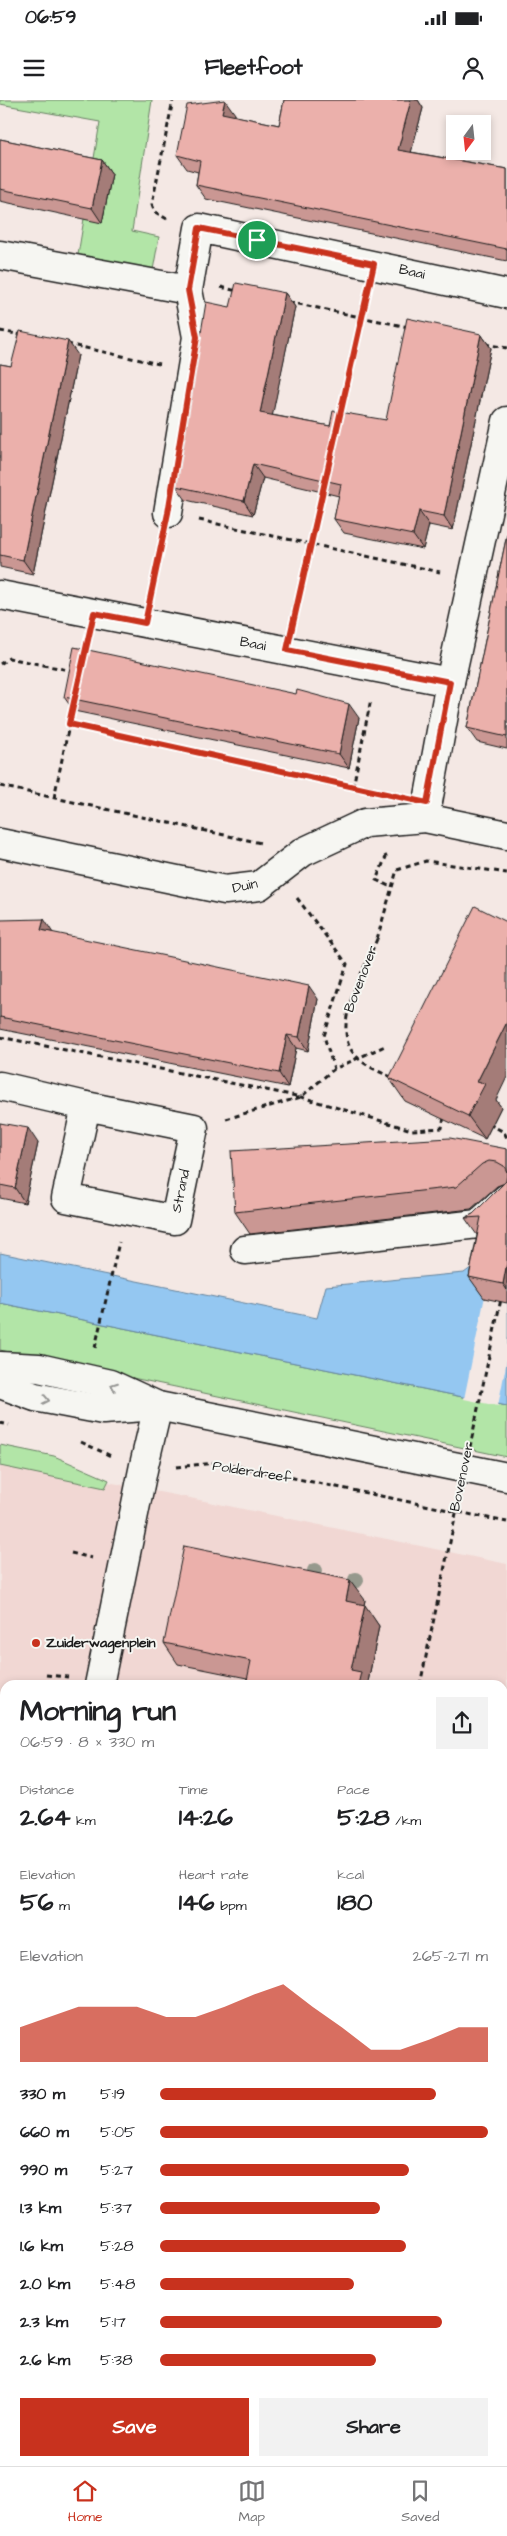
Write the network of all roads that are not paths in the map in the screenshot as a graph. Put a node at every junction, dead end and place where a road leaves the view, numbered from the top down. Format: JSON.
{"nodes":[{"id":1,"x":0,"y":255,"type":"edge"},
{"id":2,"x":188,"y":290,"type":"junction"},
{"id":3,"x":507,"y":294,"type":"edge"},
{"id":4,"x":507,"y":420,"type":"edge"},
{"id":5,"x":168,"y":513,"type":"road end"},
{"id":6,"x":0,"y":595,"type":"edge"},
{"id":7,"x":450,"y":682,"type":"junction"},
{"id":8,"x":425,"y":818,"type":"junction"},
{"id":9,"x":507,"y":835,"type":"edge"},
{"id":10,"x":0,"y":843,"type":"edge"},
{"id":11,"x":0,"y":1086,"type":"edge"},
{"id":12,"x":86,"y":1106,"type":"junction"},
{"id":13,"x":507,"y":1198,"type":"edge"},
{"id":14,"x":245,"y":1250,"type":"dead end"},
{"id":15,"x":0,"y":1366,"type":"edge"},
{"id":16,"x":0,"y":1384,"type":"edge"},
{"id":17,"x":158,"y":1406,"type":"junction"},
{"id":18,"x":507,"y":1477,"type":"edge"},
{"id":19,"x":100,"y":1680,"type":"edge"}],
"edges":[{"from":1,"to":2,"type":"street"},
{"from":2,"to":3,"type":"street","name":"Baai"},
{"from":2,"to":5,"type":"street"},
{"from":4,"to":7,"type":"street"},
{"from":6,"to":7,"type":"street","name":"Baai"},
{"from":7,"to":8,"type":"street"},
{"from":8,"to":9,"type":"street","name":"Duin"},
{"from":8,"to":10,"type":"street","name":"Duin"},
{"from":11,"to":12,"type":"street"},
{"from":12,"to":12,"type":"street","name":"Strand"},
{"from":13,"to":14,"type":"street"},
{"from":17,"to":15,"type":"street","one_way":true},
{"from":16,"to":17,"type":"street","one_way":true},
{"from":17,"to":18,"type":"street"},
{"from":17,"to":19,"type":"street"}]}
